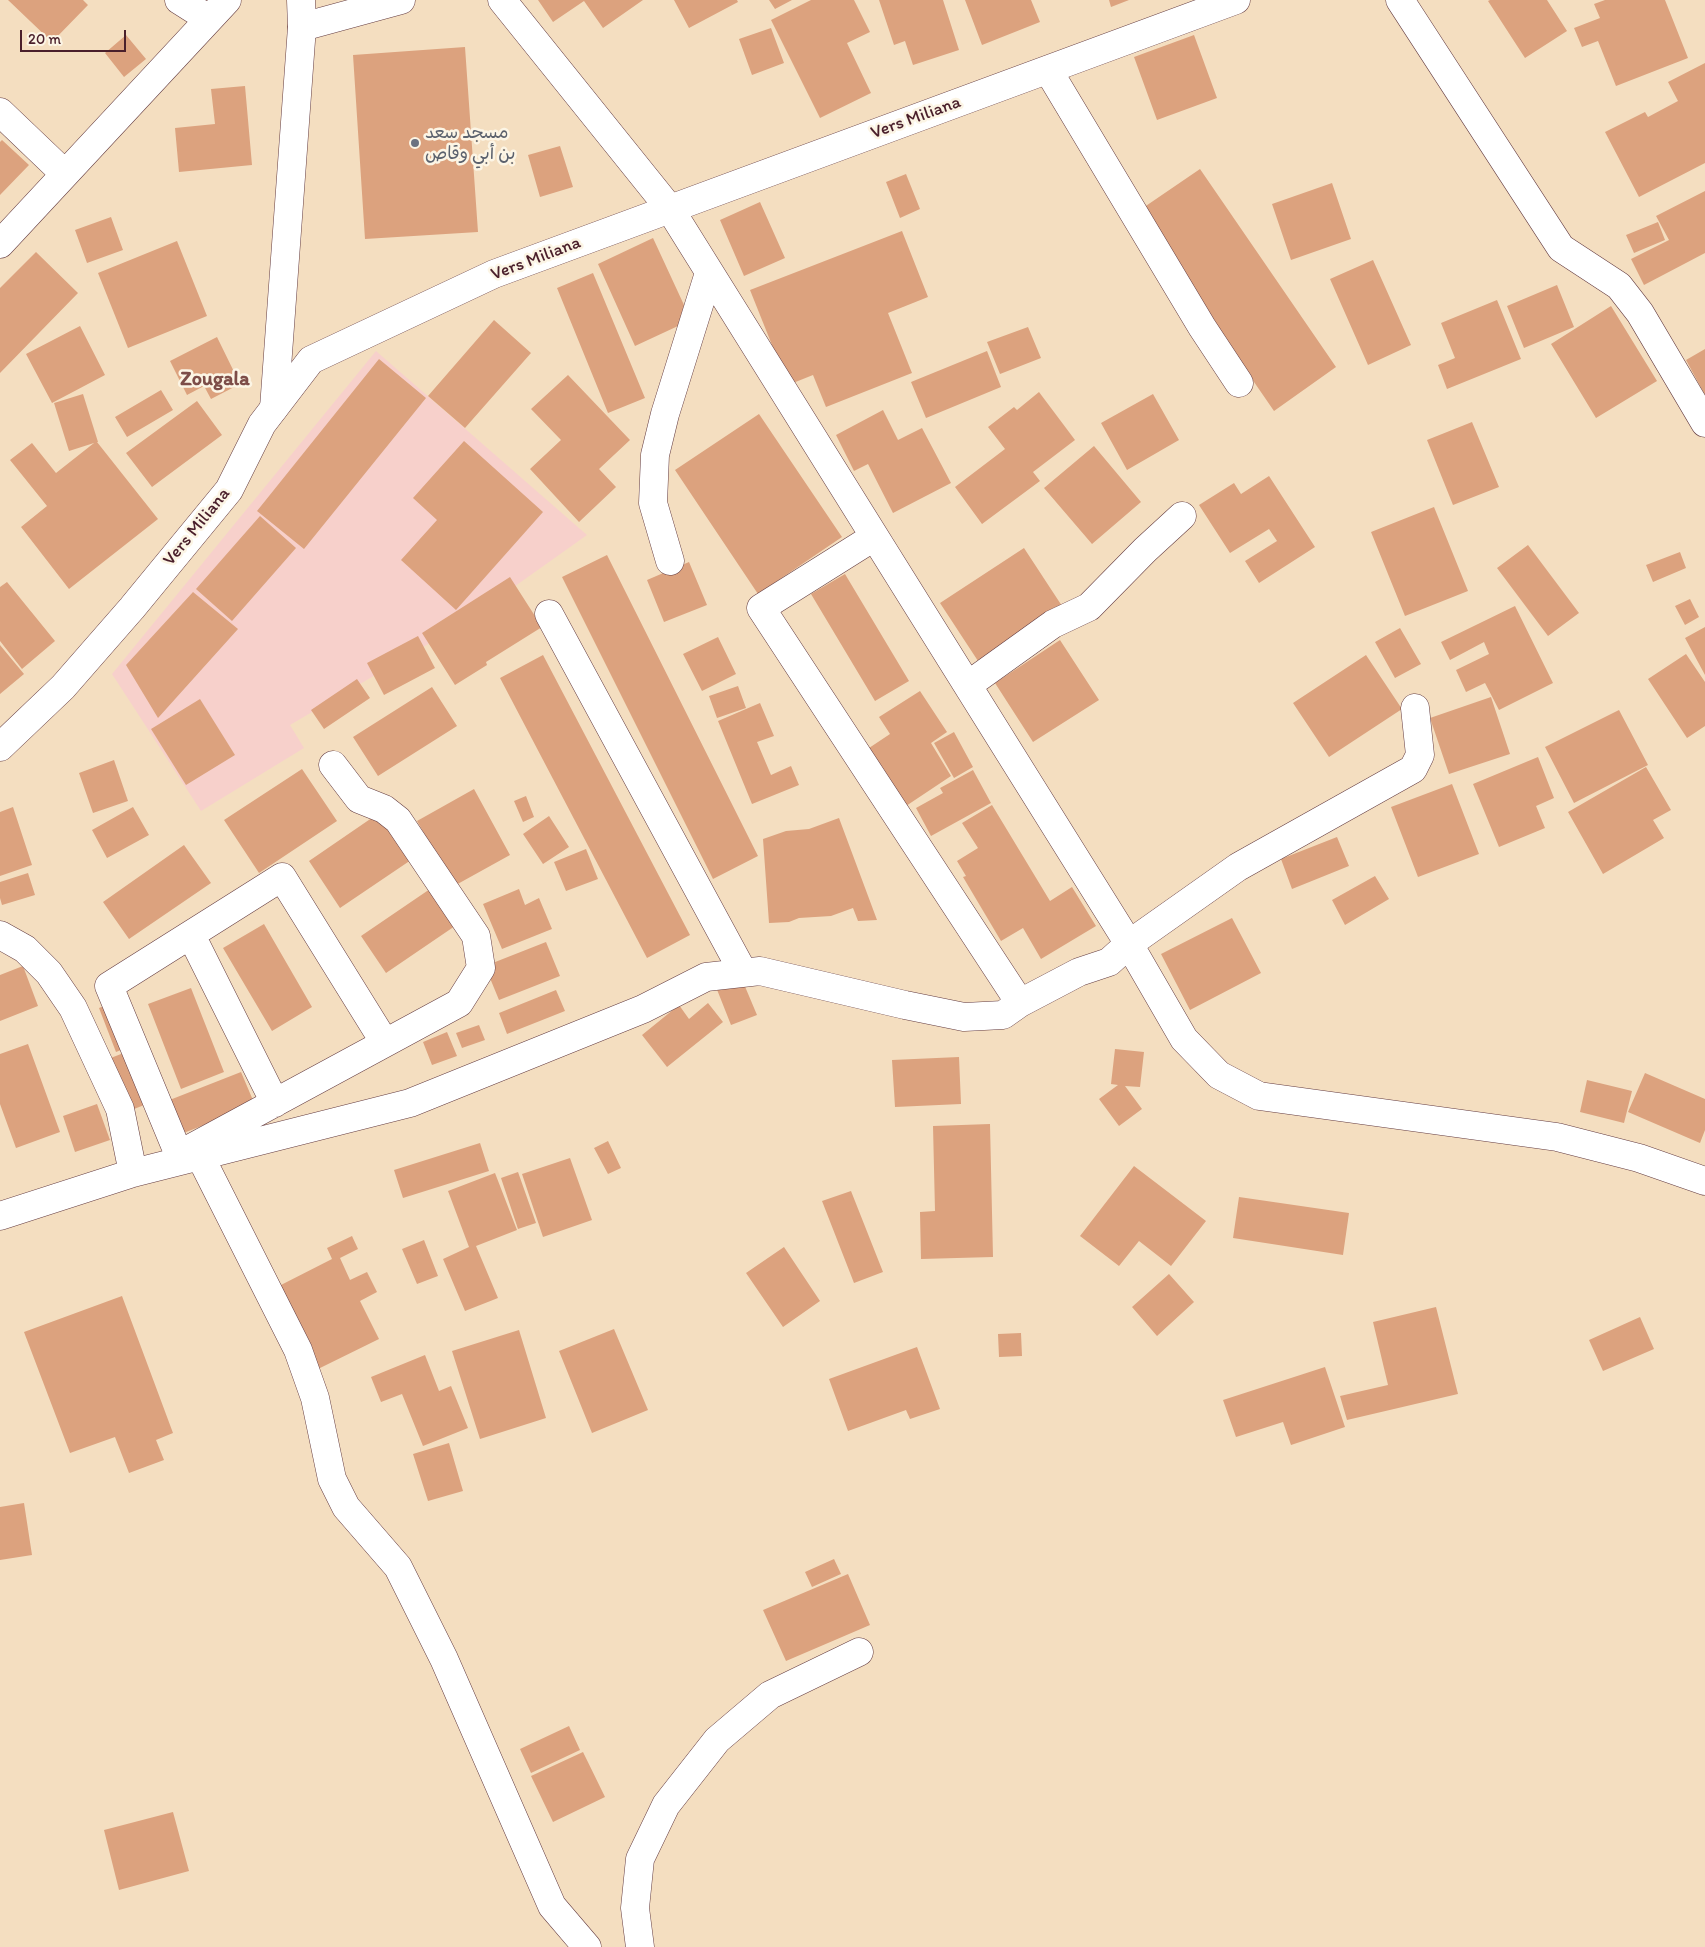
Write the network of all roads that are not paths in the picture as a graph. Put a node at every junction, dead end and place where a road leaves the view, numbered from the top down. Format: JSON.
{"nodes":[{"id":1,"x":180,"y":0,"type":"edge"},
{"id":2,"x":401,"y":0,"type":"edge"},
{"id":3,"x":502,"y":0,"type":"edge"},
{"id":4,"x":1236,"y":0,"type":"edge"},
{"id":5,"x":1400,"y":0,"type":"edge"},
{"id":6,"x":218,"y":10,"type":"edge"},
{"id":7,"x":301,"y":13,"type":"edge"},
{"id":8,"x":1048,"y":70,"type":"junction"},
{"id":9,"x":0,"y":112,"type":"edge"},
{"id":10,"x":65,"y":174,"type":"junction"},
{"id":11,"x":670,"y":209,"type":"junction"},
{"id":12,"x":0,"y":244,"type":"edge"},
{"id":13,"x":710,"y":272,"type":"junction"},
{"id":14,"x":1239,"y":383,"type":"dead end"},
{"id":15,"x":274,"y":408,"type":"junction"},
{"id":16,"x":1705,"y":422,"type":"edge"},
{"id":17,"x":1182,"y":516,"type":"dead end"},
{"id":18,"x":874,"y":537,"type":"junction"},
{"id":19,"x":670,"y":561,"type":"dead end"},
{"id":20,"x":549,"y":614,"type":"dead end"},
{"id":21,"x":968,"y":686,"type":"junction"},
{"id":22,"x":1415,"y":708,"type":"dead end"},
{"id":23,"x":0,"y":746,"type":"edge"},
{"id":24,"x":333,"y":766,"type":"dead end"},
{"id":25,"x":0,"y":935,"type":"edge"},
{"id":26,"x":191,"y":935,"type":"junction"},
{"id":27,"x":1129,"y":944,"type":"junction"},
{"id":28,"x":743,"y":972,"type":"junction"},
{"id":29,"x":1020,"y":1003,"type":"junction"},
{"id":30,"x":386,"y":1043,"type":"junction"},
{"id":31,"x":275,"y":1103,"type":"junction"},
{"id":32,"x":167,"y":1163,"type":"junction"},
{"id":33,"x":1705,"y":1181,"type":"edge"},
{"id":34,"x":0,"y":1216,"type":"edge"},
{"id":35,"x":859,"y":1652,"type":"dead end"},
{"id":36,"x":588,"y":1947,"type":"edge"},
{"id":37,"x":640,"y":1947,"type":"edge"}],
"edges":[{"from":1,"to":6,"type":"street"},
{"from":2,"to":7,"type":"street"},
{"from":3,"to":11,"type":"street"},
{"from":4,"to":8,"type":"street","name":"Vers Miliana"},
{"from":5,"to":16,"type":"street"},
{"from":6,"to":10,"type":"street"},
{"from":7,"to":15,"type":"street"},
{"from":8,"to":11,"type":"street","name":"Vers Miliana"},
{"from":8,"to":14,"type":"street"},
{"from":9,"to":10,"type":"street"},
{"from":10,"to":12,"type":"street"},
{"from":11,"to":13,"type":"street"},
{"from":11,"to":15,"type":"street","name":"Vers Miliana"},
{"from":13,"to":18,"type":"street"},
{"from":13,"to":19,"type":"street"},
{"from":15,"to":23,"type":"street","name":"Vers Miliana"},
{"from":17,"to":21,"type":"street"},
{"from":18,"to":21,"type":"street"},
{"from":18,"to":29,"type":"street"},
{"from":20,"to":28,"type":"street"},
{"from":21,"to":27,"type":"street"},
{"from":22,"to":27,"type":"street"},
{"from":24,"to":30,"type":"street"},
{"from":25,"to":32,"type":"street"},
{"from":26,"to":30,"type":"street"},
{"from":26,"to":31,"type":"street"},
{"from":26,"to":32,"type":"street"},
{"from":27,"to":29,"type":"street"},
{"from":27,"to":33,"type":"street"},
{"from":28,"to":29,"type":"street"},
{"from":28,"to":32,"type":"street"},
{"from":30,"to":31,"type":"street"},
{"from":31,"to":32,"type":"street"},
{"from":32,"to":34,"type":"street"},
{"from":32,"to":36,"type":"street"},
{"from":35,"to":37,"type":"street"}]}
